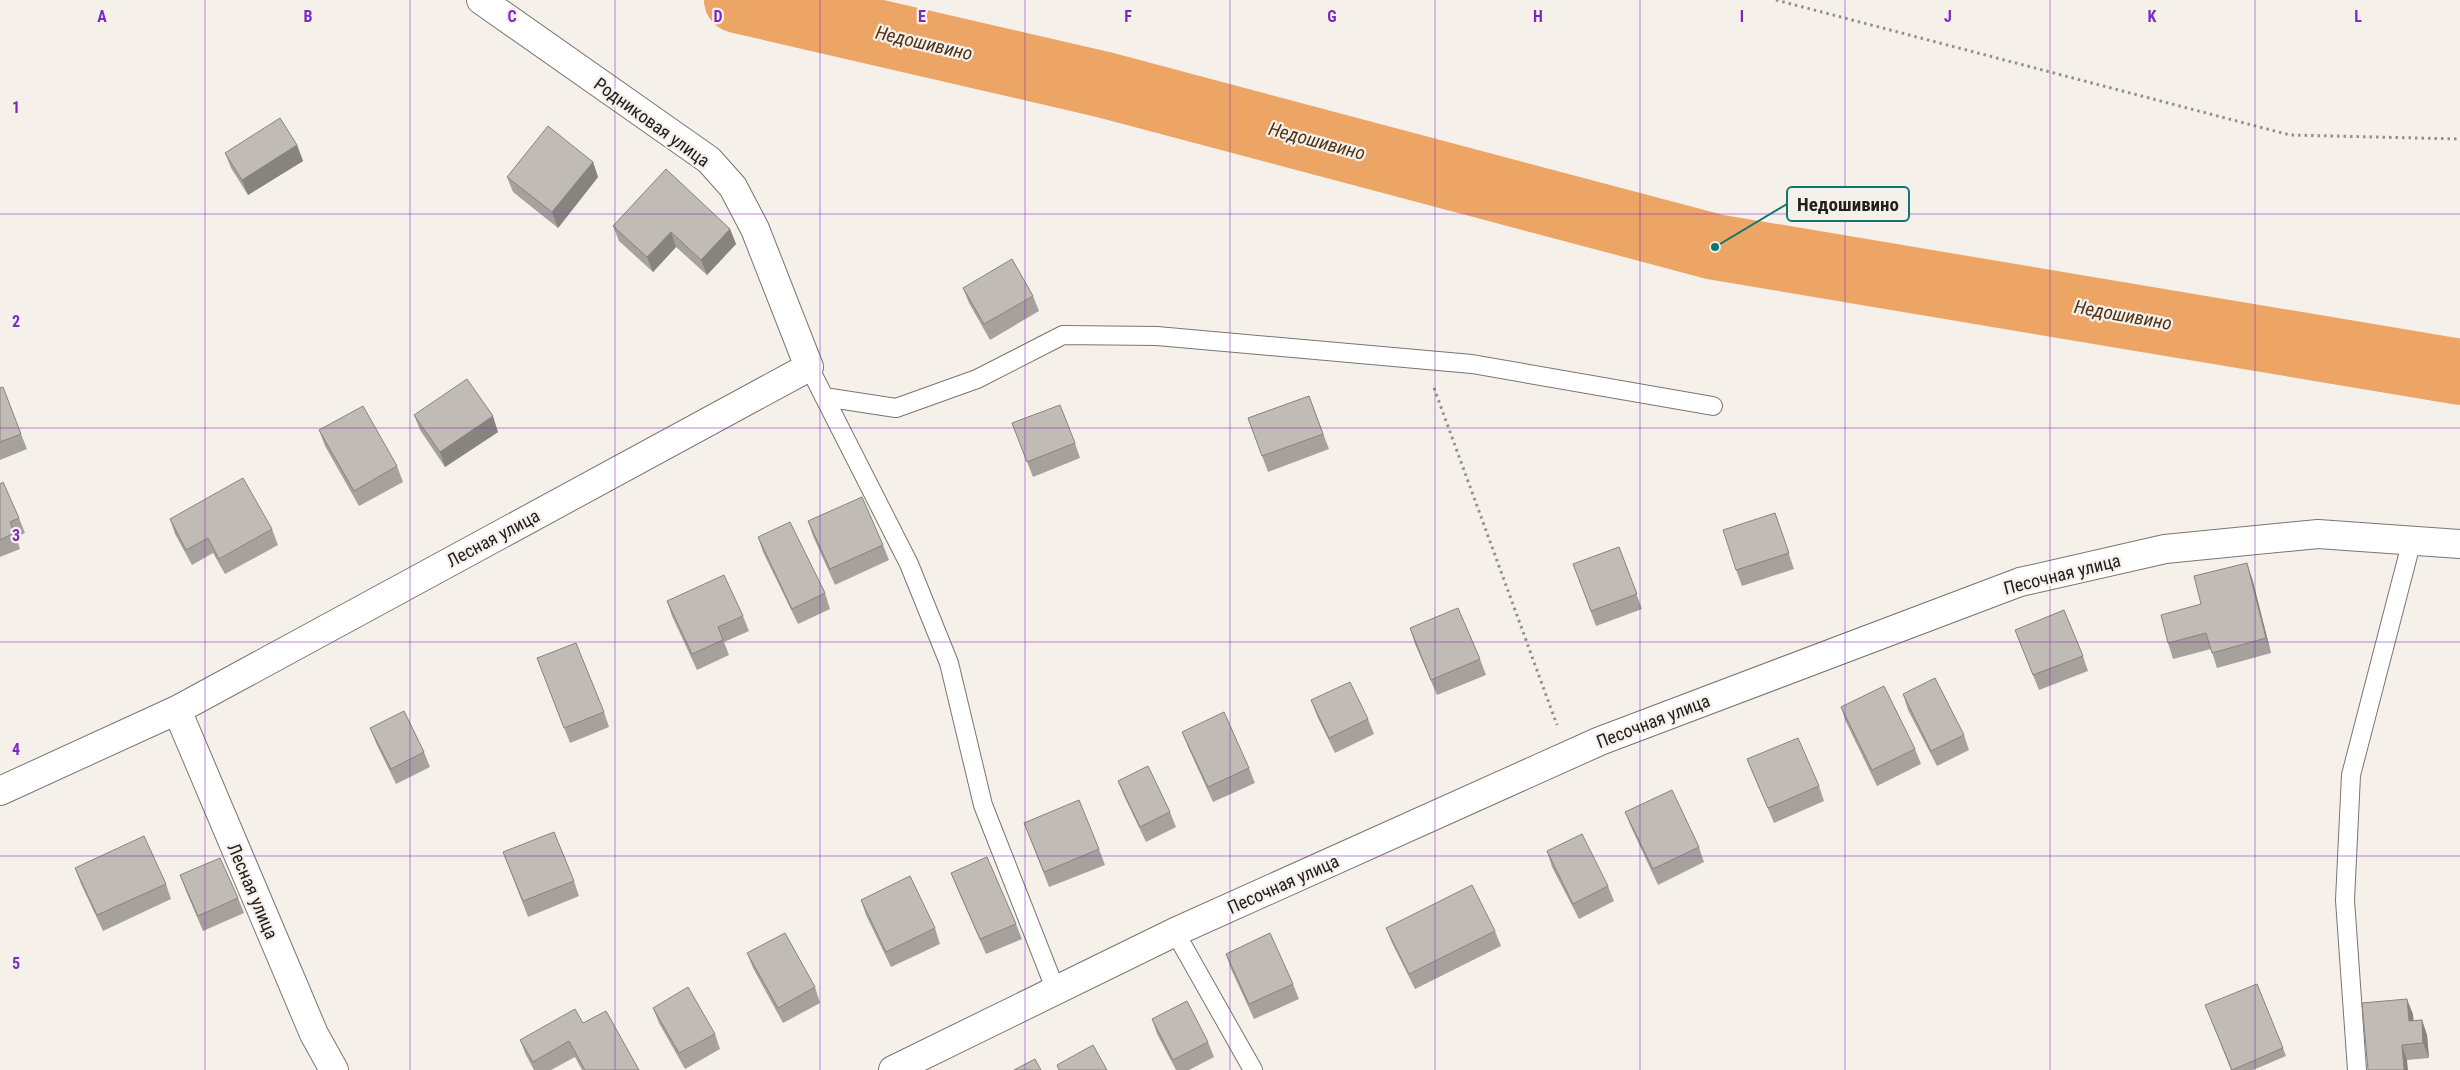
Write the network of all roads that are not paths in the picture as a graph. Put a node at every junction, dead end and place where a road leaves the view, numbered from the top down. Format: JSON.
{"nodes":[{"id":1,"x":481,"y":0,"type":"edge"},
{"id":2,"x":809,"y":367,"type":"junction"},
{"id":3,"x":824,"y":397,"type":"junction"},
{"id":4,"x":1713,"y":406,"type":"dead end"},
{"id":5,"x":2412,"y":540,"type":"junction"},
{"id":6,"x":2460,"y":544,"type":"edge"},
{"id":7,"x":177,"y":710,"type":"junction"},
{"id":8,"x":0,"y":791,"type":"edge"},
{"id":9,"x":1175,"y":932,"type":"junction"},
{"id":10,"x":1056,"y":991,"type":"junction"},
{"id":11,"x":334,"y":1070,"type":"edge"},
{"id":12,"x":893,"y":1070,"type":"edge"},
{"id":13,"x":1253,"y":1070,"type":"edge"},
{"id":14,"x":2357,"y":1070,"type":"edge"}],
"edges":[{"from":1,"to":2,"type":"street","name":"Родниковая улица"},
{"from":2,"to":3,"type":"lane"},
{"from":2,"to":7,"type":"street","name":"Лесная улица"},
{"from":3,"to":4,"type":"lane"},
{"from":3,"to":10,"type":"lane"},
{"from":5,"to":6,"type":"street","name":"Песочная улица"},
{"from":5,"to":9,"type":"street","name":"Песочная улица"},
{"from":5,"to":14,"type":"lane"},
{"from":7,"to":8,"type":"street","name":"Лесная улица"},
{"from":7,"to":11,"type":"street","name":"Лесная улица"},
{"from":9,"to":10,"type":"street","name":"Песочная улица"},
{"from":9,"to":13,"type":"lane"},
{"from":10,"to":12,"type":"street","name":"Песочная улица"}]}
